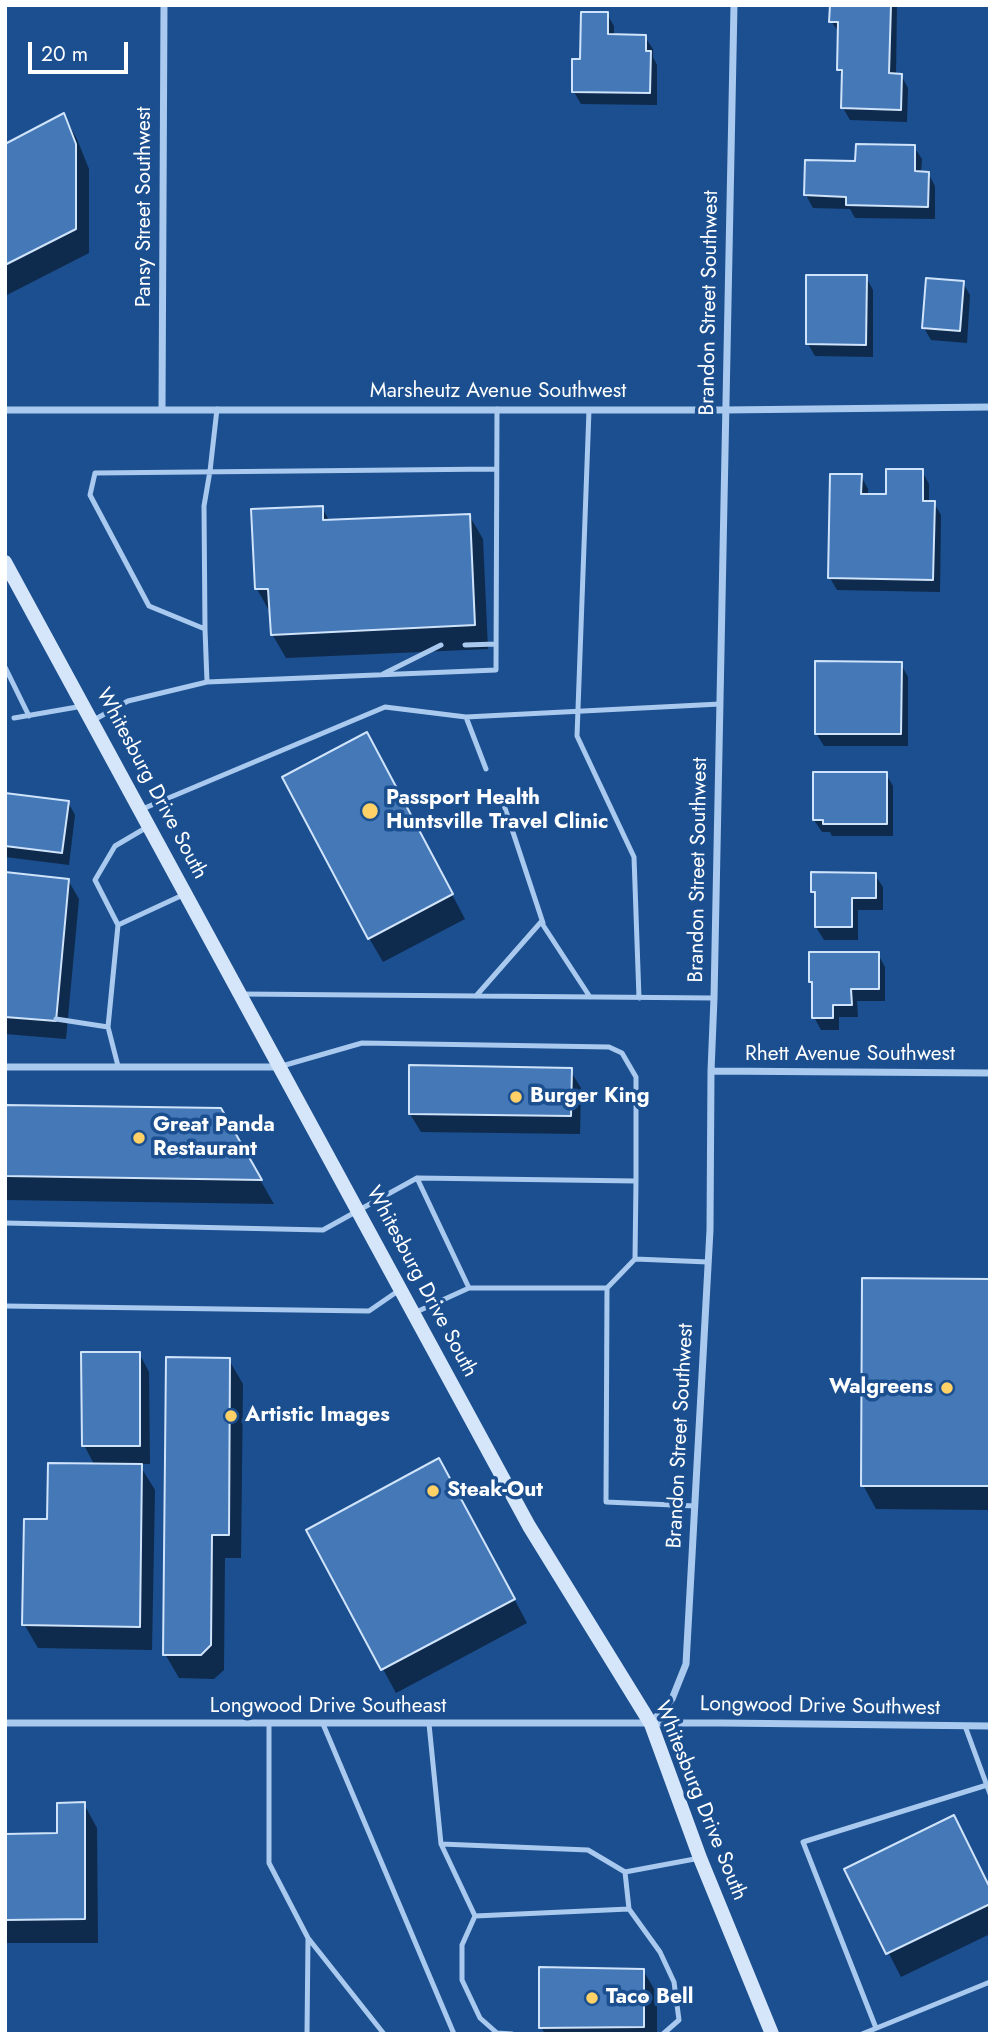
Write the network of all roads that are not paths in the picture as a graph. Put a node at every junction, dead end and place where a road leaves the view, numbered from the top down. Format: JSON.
{"nodes":[{"id":1,"x":164,"y":5,"type":"edge"},
{"id":2,"x":734,"y":5,"type":"edge"},
{"id":3,"x":990,"y":407,"type":"edge"},
{"id":4,"x":162,"y":409,"type":"junction"},
{"id":5,"x":217,"y":409,"type":"junction"},
{"id":6,"x":497,"y":409,"type":"junction"},
{"id":7,"x":5,"y":410,"type":"edge"},
{"id":8,"x":589,"y":410,"type":"junction"},
{"id":9,"x":725,"y":410,"type":"junction"},
{"id":10,"x":496,"y":469,"type":"junction"},
{"id":11,"x":210,"y":471,"type":"junction"},
{"id":12,"x":5,"y":562,"type":"edge"},
{"id":13,"x":205,"y":629,"type":"junction"},
{"id":14,"x":496,"y":644,"type":"junction"},
{"id":15,"x":441,"y":645,"type":"dead end"},
{"id":16,"x":465,"y":645,"type":"dead end"},
{"id":17,"x":5,"y":667,"type":"edge"},
{"id":18,"x":380,"y":676,"type":"junction"},
{"id":19,"x":207,"y":682,"type":"junction"},
{"id":20,"x":720,"y":704,"type":"junction"},
{"id":21,"x":85,"y":706,"type":"junction"},
{"id":22,"x":578,"y":712,"type":"junction"},
{"id":23,"x":29,"y":716,"type":"junction"},
{"id":24,"x":466,"y":717,"type":"junction"},
{"id":25,"x":14,"y":718,"type":"dead end"},
{"id":26,"x":92,"y":721,"type":"junction"},
{"id":27,"x":486,"y":769,"type":"dead end"},
{"id":28,"x":501,"y":796,"type":"dead end"},
{"id":29,"x":141,"y":810,"type":"junction"},
{"id":30,"x":149,"y":826,"type":"junction"},
{"id":31,"x":186,"y":893,"type":"junction"},
{"id":32,"x":118,"y":925,"type":"junction"},
{"id":33,"x":544,"y":926,"type":"junction"},
{"id":34,"x":240,"y":993,"type":"junction"},
{"id":35,"x":476,"y":996,"type":"junction"},
{"id":36,"x":590,"y":997,"type":"junction"},
{"id":37,"x":639,"y":998,"type":"junction"},
{"id":38,"x":714,"y":999,"type":"junction"},
{"id":39,"x":56,"y":1019,"type":"dead end"},
{"id":40,"x":108,"y":1027,"type":"junction"},
{"id":41,"x":118,"y":1066,"type":"junction"},
{"id":42,"x":5,"y":1067,"type":"edge"},
{"id":43,"x":280,"y":1067,"type":"junction"},
{"id":44,"x":711,"y":1071,"type":"junction"},
{"id":45,"x":990,"y":1073,"type":"edge"},
{"id":46,"x":416,"y":1178,"type":"junction"},
{"id":47,"x":636,"y":1181,"type":"junction"},
{"id":48,"x":359,"y":1211,"type":"junction"},
{"id":49,"x":5,"y":1223,"type":"edge"},
{"id":50,"x":635,"y":1259,"type":"junction"},
{"id":51,"x":708,"y":1262,"type":"junction"},
{"id":52,"x":469,"y":1288,"type":"junction"},
{"id":53,"x":607,"y":1288,"type":"junction"},
{"id":54,"x":401,"y":1290,"type":"junction"},
{"id":55,"x":5,"y":1306,"type":"edge"},
{"id":56,"x":414,"y":1313,"type":"junction"},
{"id":57,"x":695,"y":1506,"type":"junction"},
{"id":58,"x":5,"y":1723,"type":"edge"},
{"id":59,"x":269,"y":1724,"type":"junction"},
{"id":60,"x":323,"y":1724,"type":"junction"},
{"id":61,"x":429,"y":1724,"type":"junction"},
{"id":62,"x":651,"y":1724,"type":"junction"},
{"id":63,"x":965,"y":1726,"type":"junction"},
{"id":64,"x":990,"y":1726,"type":"edge"},
{"id":65,"x":986,"y":1785,"type":"junction"},
{"id":66,"x":990,"y":1794,"type":"edge"},
{"id":67,"x":441,"y":1844,"type":"junction"},
{"id":68,"x":700,"y":1858,"type":"junction"},
{"id":69,"x":625,"y":1871,"type":"junction"},
{"id":70,"x":629,"y":1909,"type":"junction"},
{"id":71,"x":475,"y":1916,"type":"junction"},
{"id":72,"x":308,"y":1938,"type":"junction"},
{"id":73,"x":990,"y":1982,"type":"edge"},
{"id":74,"x":876,"y":2028,"type":"junction"},
{"id":75,"x":307,"y":2034,"type":"edge"},
{"id":76,"x":384,"y":2034,"type":"edge"},
{"id":77,"x":454,"y":2034,"type":"edge"},
{"id":78,"x":512,"y":2034,"type":"edge"},
{"id":79,"x":663,"y":2034,"type":"edge"},
{"id":80,"x":772,"y":2034,"type":"edge"},
{"id":81,"x":862,"y":2034,"type":"edge"}],
"edges":[{"from":1,"to":4,"type":"street","name":"Pansy Street Southwest"},
{"from":2,"to":9,"type":"street","name":"Brandon Street Southwest"},
{"from":3,"to":9,"type":"street","name":"Marsheutz Avenue Southwest"},
{"from":4,"to":5,"type":"street","name":"Marsheutz Avenue Southwest"},
{"from":4,"to":7,"type":"street","name":"Marsheutz Avenue Southwest"},
{"from":5,"to":6,"type":"street","name":"Marsheutz Avenue Southwest"},
{"from":5,"to":11,"type":"lane"},
{"from":6,"to":8,"type":"street","name":"Marsheutz Avenue Southwest"},
{"from":6,"to":10,"type":"lane"},
{"from":8,"to":9,"type":"street","name":"Marsheutz Avenue Southwest"},
{"from":8,"to":22,"type":"lane"},
{"from":9,"to":20,"type":"street","name":"Brandon Street Southwest"},
{"from":10,"to":11,"type":"lane"},
{"from":10,"to":14,"type":"lane"},
{"from":11,"to":13,"type":"lane"},
{"from":11,"to":13,"type":"lane"},
{"from":12,"to":21,"type":"main road","name":"Whitesburg Drive South"},
{"from":13,"to":19,"type":"lane"},
{"from":14,"to":16,"type":"lane"},
{"from":14,"to":18,"type":"lane"},
{"from":15,"to":18,"type":"lane"},
{"from":17,"to":23,"type":"lane"},
{"from":18,"to":19,"type":"lane"},
{"from":19,"to":26,"type":"lane"},
{"from":20,"to":22,"type":"lane"},
{"from":20,"to":38,"type":"street","name":"Brandon Street Southwest"},
{"from":21,"to":23,"type":"lane"},
{"from":21,"to":26,"type":"main road","name":"Whitesburg Drive South"},
{"from":22,"to":24,"type":"lane"},
{"from":22,"to":37,"type":"lane"},
{"from":23,"to":25,"type":"lane"},
{"from":24,"to":27,"type":"lane"},
{"from":24,"to":29,"type":"lane"},
{"from":26,"to":29,"type":"main road","name":"Whitesburg Drive South"},
{"from":28,"to":33,"type":"lane"},
{"from":29,"to":30,"type":"main road","name":"Whitesburg Drive South"},
{"from":30,"to":31,"type":"main road","name":"Whitesburg Drive South"},
{"from":30,"to":32,"type":"lane"},
{"from":31,"to":32,"type":"lane"},
{"from":31,"to":34,"type":"main road","name":"Whitesburg Drive South"},
{"from":32,"to":40,"type":"lane"},
{"from":33,"to":35,"type":"lane"},
{"from":33,"to":36,"type":"lane"},
{"from":34,"to":35,"type":"lane"},
{"from":34,"to":43,"type":"main road","name":"Whitesburg Drive South"},
{"from":35,"to":36,"type":"lane"},
{"from":36,"to":37,"type":"lane"},
{"from":37,"to":38,"type":"lane"},
{"from":38,"to":44,"type":"street","name":"Brandon Street Southwest"},
{"from":39,"to":40,"type":"lane"},
{"from":40,"to":41,"type":"lane"},
{"from":41,"to":42,"type":"street"},
{"from":41,"to":43,"type":"street"},
{"from":43,"to":47,"type":"lane"},
{"from":43,"to":48,"type":"main road","name":"Whitesburg Drive South"},
{"from":44,"to":45,"type":"street","name":"Rhett Avenue Southwest"},
{"from":44,"to":51,"type":"street","name":"Brandon Street Southwest"},
{"from":46,"to":47,"type":"lane"},
{"from":46,"to":48,"type":"lane"},
{"from":46,"to":52,"type":"lane"},
{"from":47,"to":50,"type":"lane"},
{"from":48,"to":49,"type":"lane"},
{"from":48,"to":54,"type":"main road","name":"Whitesburg Drive South"},
{"from":50,"to":51,"type":"lane"},
{"from":50,"to":53,"type":"lane"},
{"from":51,"to":57,"type":"street","name":"Brandon Street Southwest"},
{"from":52,"to":53,"type":"lane"},
{"from":52,"to":56,"type":"lane"},
{"from":53,"to":57,"type":"lane"},
{"from":54,"to":55,"type":"lane"},
{"from":54,"to":56,"type":"main road","name":"Whitesburg Drive South"},
{"from":56,"to":62,"type":"main road","name":"Whitesburg Drive South"},
{"from":57,"to":62,"type":"street","name":"Brandon Street Southwest"},
{"from":58,"to":59,"type":"street","name":"Longwood Drive Southeast"},
{"from":59,"to":60,"type":"street","name":"Longwood Drive Southeast"},
{"from":59,"to":72,"type":"lane"},
{"from":60,"to":61,"type":"street","name":"Longwood Drive Southeast"},
{"from":60,"to":77,"type":"lane"},
{"from":61,"to":62,"type":"street","name":"Longwood Drive Southeast"},
{"from":61,"to":67,"type":"lane"},
{"from":62,"to":63,"type":"street","name":"Longwood Drive Southwest"},
{"from":62,"to":68,"type":"main road","name":"Whitesburg Drive South"},
{"from":63,"to":64,"type":"street","name":"Longwood Drive Southwest"},
{"from":63,"to":65,"type":"lane"},
{"from":65,"to":66,"type":"lane"},
{"from":65,"to":74,"type":"lane"},
{"from":67,"to":69,"type":"lane"},
{"from":67,"to":71,"type":"lane"},
{"from":68,"to":69,"type":"lane"},
{"from":68,"to":80,"type":"main road","name":"Whitesburg Drive South"},
{"from":69,"to":70,"type":"lane"},
{"from":70,"to":71,"type":"lane"},
{"from":70,"to":79,"type":"lane"},
{"from":71,"to":78,"type":"lane"},
{"from":72,"to":75,"type":"lane"},
{"from":72,"to":76,"type":"lane"},
{"from":73,"to":74,"type":"lane"},
{"from":74,"to":81,"type":"lane"}]}
